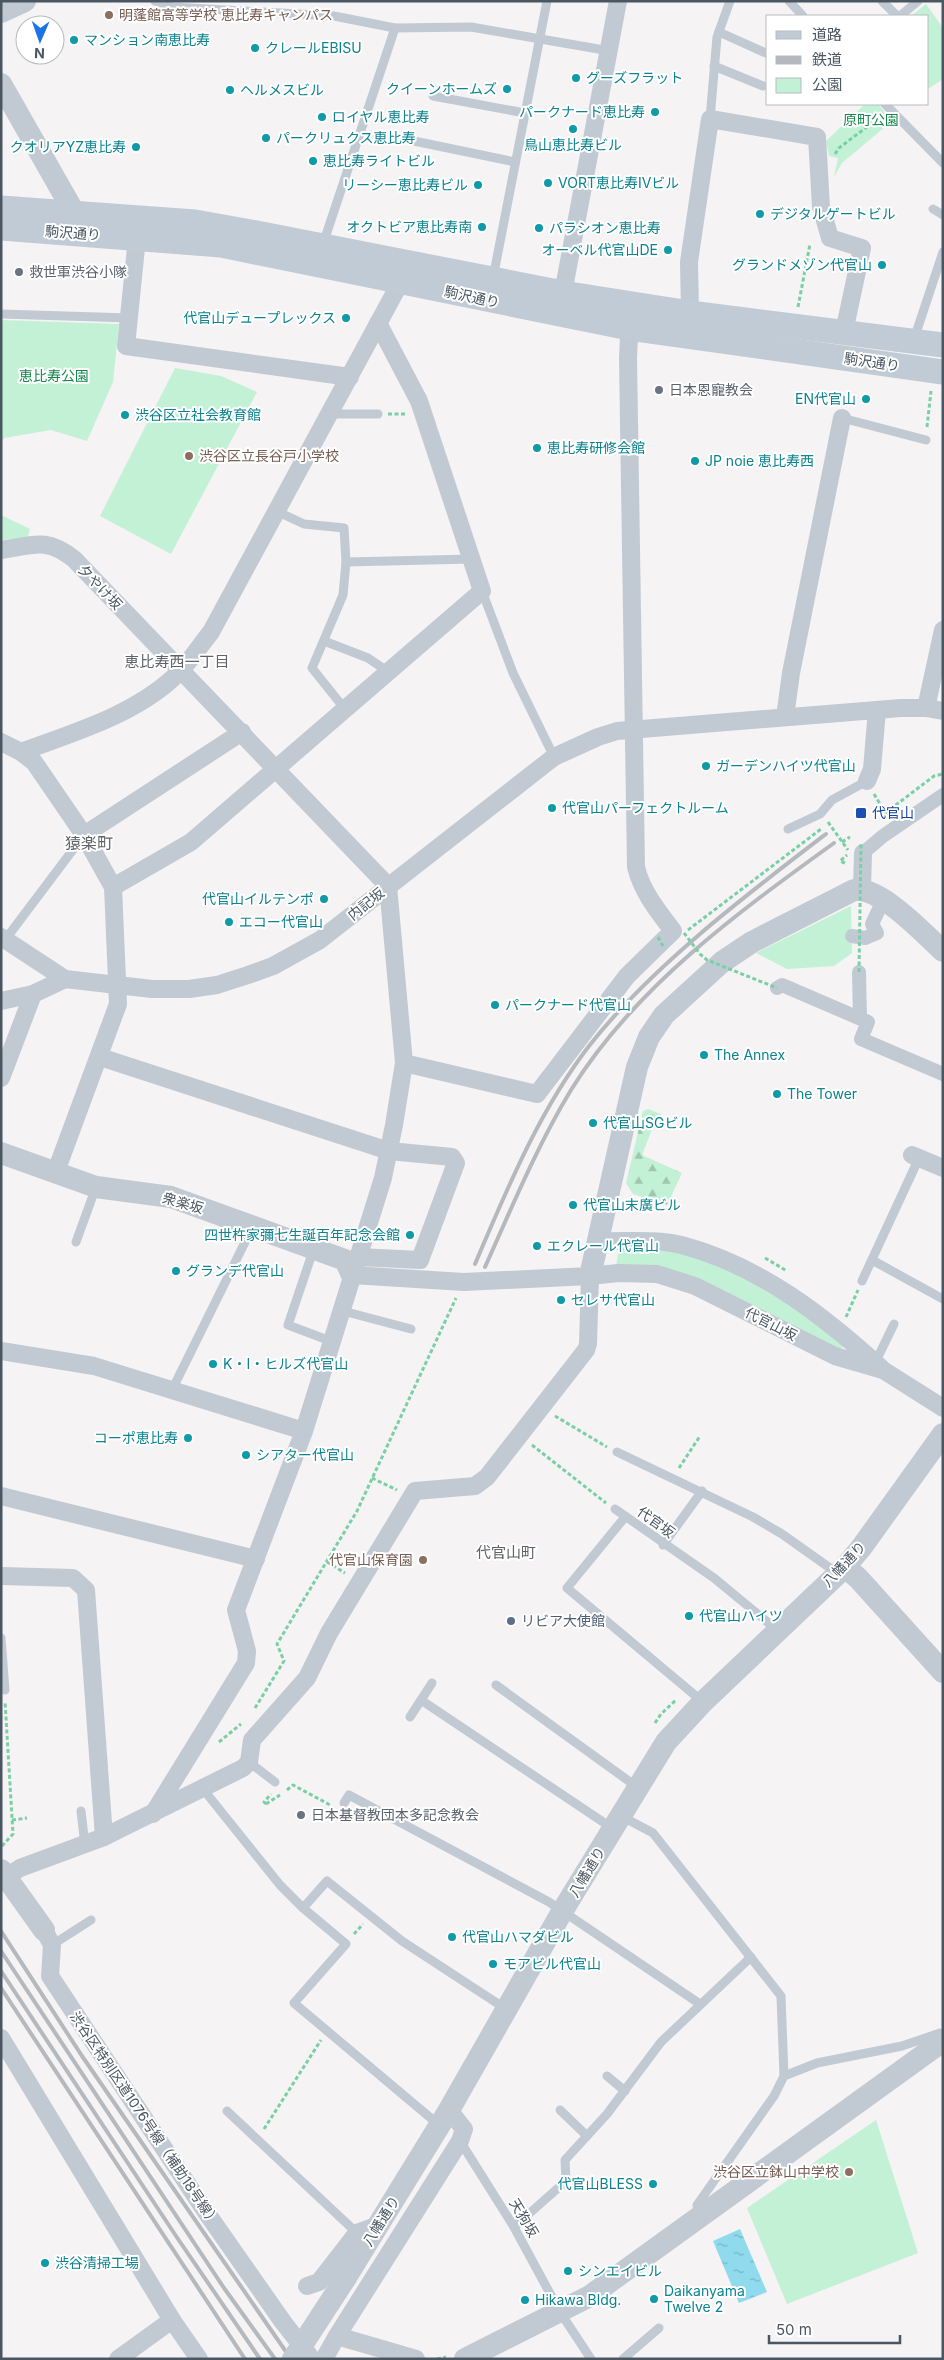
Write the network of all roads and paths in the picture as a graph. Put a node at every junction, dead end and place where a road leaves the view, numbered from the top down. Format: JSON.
{"nodes":[{"id":1,"x":25,"y":1,"type":"edge"},
{"id":2,"x":155,"y":1,"type":"edge"},
{"id":3,"x":547,"y":1,"type":"edge"},
{"id":4,"x":618,"y":1,"type":"edge"},
{"id":5,"x":730,"y":1,"type":"edge"},
{"id":6,"x":789,"y":1,"type":"edge"},
{"id":7,"x":882,"y":1,"type":"edge"},
{"id":8,"x":918,"y":1,"type":"edge"},
{"id":9,"x":1,"y":12,"type":"edge"},
{"id":10,"x":802,"y":15,"type":"edge"},
{"id":11,"x":898,"y":15,"type":"edge"},
{"id":12,"x":900,"y":15,"type":"edge"},
{"id":13,"x":395,"y":28,"type":"junction"},
{"id":14,"x":719,"y":32,"type":"junction"},
{"id":15,"x":539,"y":39,"type":"junction"},
{"id":16,"x":610,"y":51,"type":"junction"},
{"id":17,"x":766,"y":53,"type":"edge"},
{"id":18,"x":714,"y":66,"type":"junction"},
{"id":19,"x":1,"y":84,"type":"edge"},
{"id":20,"x":763,"y":86,"type":"dead end"},
{"id":21,"x":433,"y":96,"type":"dead end"},
{"id":22,"x":888,"y":106,"type":"edge"},
{"id":23,"x":525,"y":113,"type":"junction"},
{"id":24,"x":710,"y":119,"type":"junction"},
{"id":25,"x":414,"y":141,"type":"dead end"},
{"id":26,"x":833,"y":159,"type":"dead end"},
{"id":27,"x":515,"y":162,"type":"junction"},
{"id":28,"x":943,"y":163,"type":"edge"},
{"id":29,"x":1,"y":208,"type":"edge"},
{"id":30,"x":933,"y":208,"type":"dead end"},
{"id":31,"x":943,"y":215,"type":"edge"},
{"id":32,"x":74,"y":224,"type":"junction"},
{"id":33,"x":1,"y":228,"type":"edge"},
{"id":34,"x":137,"y":238,"type":"junction"},
{"id":35,"x":810,"y":244,"type":"dead end"},
{"id":36,"x":322,"y":246,"type":"junction"},
{"id":37,"x":943,"y":252,"type":"edge"},
{"id":38,"x":405,"y":273,"type":"junction"},
{"id":39,"x":493,"y":280,"type":"junction"},
{"id":40,"x":563,"y":293,"type":"junction"},
{"id":41,"x":631,"y":304,"type":"junction"},
{"id":42,"x":797,"y":309,"type":"dead end"},
{"id":43,"x":690,"y":312,"type":"junction"},
{"id":44,"x":1,"y":314,"type":"edge"},
{"id":45,"x":130,"y":318,"type":"junction"},
{"id":46,"x":378,"y":323,"type":"junction"},
{"id":47,"x":629,"y":328,"type":"junction"},
{"id":48,"x":844,"y":332,"type":"junction"},
{"id":49,"x":913,"y":341,"type":"junction"},
{"id":50,"x":943,"y":345,"type":"edge"},
{"id":51,"x":350,"y":377,"type":"junction"},
{"id":52,"x":937,"y":379,"type":"edge"},
{"id":53,"x":328,"y":414,"type":"junction"},
{"id":54,"x":378,"y":414,"type":"joint"},
{"id":55,"x":424,"y":414,"type":"junction"},
{"id":56,"x":842,"y":418,"type":"joint"},
{"id":57,"x":926,"y":440,"type":"joint"},
{"id":58,"x":276,"y":511,"type":"junction"},
{"id":59,"x":1,"y":550,"type":"edge"},
{"id":60,"x":472,"y":559,"type":"junction"},
{"id":61,"x":346,"y":562,"type":"junction"},
{"id":62,"x":482,"y":591,"type":"junction"},
{"id":63,"x":943,"y":630,"type":"edge"},
{"id":64,"x":324,"y":641,"type":"junction"},
{"id":65,"x":180,"y":670,"type":"junction"},
{"id":66,"x":388,"y":671,"type":"junction"},
{"id":67,"x":344,"y":708,"type":"junction"},
{"id":68,"x":877,"y":710,"type":"junction"},
{"id":69,"x":934,"y":710,"type":"edge"},
{"id":70,"x":785,"y":717,"type":"junction"},
{"id":71,"x":633,"y":730,"type":"junction"},
{"id":72,"x":242,"y":732,"type":"junction"},
{"id":73,"x":1,"y":742,"type":"edge"},
{"id":74,"x":21,"y":752,"type":"junction"},
{"id":75,"x":554,"y":757,"type":"junction"},
{"id":76,"x":276,"y":767,"type":"junction"},
{"id":77,"x":943,"y":774,"type":"edge"},
{"id":78,"x":867,"y":781,"type":"junction"},
{"id":79,"x":943,"y":795,"type":"edge"},
{"id":80,"x":885,"y":813,"type":"junction"},
{"id":81,"x":890,"y":820,"type":"dead end"},
{"id":82,"x":875,"y":821,"type":"dead end"},
{"id":83,"x":788,"y":829,"type":"dead end"},
{"id":84,"x":84,"y":835,"type":"junction"},
{"id":85,"x":850,"y":837,"type":"dead end"},
{"id":86,"x":862,"y":848,"type":"junction"},
{"id":87,"x":388,"y":886,"type":"junction"},
{"id":88,"x":113,"y":887,"type":"junction"},
{"id":89,"x":862,"y":889,"type":"junction"},
{"id":90,"x":879,"y":909,"type":"dead end"},
{"id":91,"x":684,"y":933,"type":"junction"},
{"id":92,"x":852,"y":936,"type":"dead end"},
{"id":93,"x":658,"y":937,"type":"dead end"},
{"id":94,"x":3,"y":938,"type":"edge"},
{"id":95,"x":677,"y":938,"type":"dead end"},
{"id":96,"x":671,"y":943,"type":"dead end"},
{"id":97,"x":664,"y":948,"type":"junction"},
{"id":98,"x":943,"y":951,"type":"edge"},
{"id":99,"x":658,"y":954,"type":"dead end"},
{"id":100,"x":859,"y":972,"type":"joint"},
{"id":101,"x":65,"y":979,"type":"junction"},
{"id":102,"x":116,"y":986,"type":"junction"},
{"id":103,"x":777,"y":988,"type":"joint"},
{"id":104,"x":33,"y":994,"type":"junction"},
{"id":105,"x":1,"y":1001,"type":"edge"},
{"id":106,"x":860,"y":1018,"type":"junction"},
{"id":107,"x":100,"y":1057,"type":"junction"},
{"id":108,"x":404,"y":1063,"type":"junction"},
{"id":109,"x":943,"y":1074,"type":"edge"},
{"id":110,"x":1,"y":1078,"type":"edge"},
{"id":111,"x":389,"y":1151,"type":"junction"},
{"id":112,"x":1,"y":1153,"type":"edge"},
{"id":113,"x":916,"y":1156,"type":"joint"},
{"id":114,"x":943,"y":1168,"type":"edge"},
{"id":115,"x":55,"y":1174,"type":"junction"},
{"id":116,"x":96,"y":1187,"type":"junction"},
{"id":117,"x":253,"y":1225,"type":"junction"},
{"id":118,"x":597,"y":1241,"type":"junction"},
{"id":119,"x":76,"y":1242,"type":"dead end"},
{"id":120,"x":314,"y":1248,"type":"junction"},
{"id":121,"x":872,"y":1260,"type":"junction"},
{"id":122,"x":355,"y":1266,"type":"junction"},
{"id":123,"x":590,"y":1276,"type":"junction"},
{"id":124,"x":862,"y":1281,"type":"joint"},
{"id":125,"x":464,"y":1282,"type":"junction"},
{"id":126,"x":943,"y":1299,"type":"edge"},
{"id":127,"x":343,"y":1311,"type":"junction"},
{"id":128,"x":845,"y":1319,"type":"dead end"},
{"id":129,"x":894,"y":1324,"type":"dead end"},
{"id":130,"x":412,"y":1329,"type":"dead end"},
{"id":131,"x":333,"y":1342,"type":"junction"},
{"id":132,"x":1,"y":1351,"type":"edge"},
{"id":133,"x":879,"y":1366,"type":"junction"},
{"id":134,"x":172,"y":1390,"type":"junction"},
{"id":135,"x":542,"y":1408,"type":"junction"},
{"id":136,"x":943,"y":1408,"type":"edge"},
{"id":137,"x":304,"y":1430,"type":"junction"},
{"id":138,"x":943,"y":1434,"type":"edge"},
{"id":139,"x":520,"y":1435,"type":"junction"},
{"id":140,"x":700,"y":1436,"type":"dead end"},
{"id":141,"x":617,"y":1452,"type":"joint"},
{"id":142,"x":372,"y":1478,"type":"junction"},
{"id":143,"x":671,"y":1478,"type":"junction"},
{"id":144,"x":388,"y":1485,"type":"dead end"},
{"id":145,"x":702,"y":1492,"type":"junction"},
{"id":146,"x":1,"y":1496,"type":"edge"},
{"id":147,"x":615,"y":1509,"type":"joint"},
{"id":148,"x":625,"y":1517,"type":"junction"},
{"id":149,"x":663,"y":1545,"type":"junction"},
{"id":150,"x":256,"y":1559,"type":"junction"},
{"id":151,"x":327,"y":1562,"type":"junction"},
{"id":152,"x":841,"y":1570,"type":"junction"},
{"id":153,"x":347,"y":1574,"type":"dead end"},
{"id":154,"x":4,"y":1580,"type":"edge"},
{"id":155,"x":777,"y":1630,"type":"junction"},
{"id":156,"x":1,"y":1638,"type":"edge"},
{"id":157,"x":940,"y":1661,"type":"edge"},
{"id":158,"x":432,"y":1683,"type":"dead end"},
{"id":159,"x":496,"y":1685,"type":"dead end"},
{"id":160,"x":5,"y":1690,"type":"joint"},
{"id":161,"x":421,"y":1700,"type":"junction"},
{"id":162,"x":703,"y":1702,"type":"junction"},
{"id":163,"x":254,"y":1710,"type":"dead end"},
{"id":164,"x":410,"y":1717,"type":"dead end"},
{"id":165,"x":248,"y":1762,"type":"junction"},
{"id":166,"x":275,"y":1782,"type":"dead end"},
{"id":167,"x":638,"y":1788,"type":"junction"},
{"id":168,"x":203,"y":1789,"type":"junction"},
{"id":169,"x":344,"y":1803,"type":"joint"},
{"id":170,"x":266,"y":1804,"type":"dead end"},
{"id":171,"x":81,"y":1811,"type":"dead end"},
{"id":172,"x":153,"y":1814,"type":"junction"},
{"id":173,"x":27,"y":1818,"type":"dead end"},
{"id":174,"x":12,"y":1820,"type":"junction"},
{"id":175,"x":617,"y":1822,"type":"junction"},
{"id":176,"x":104,"y":1837,"type":"junction"},
{"id":177,"x":85,"y":1845,"type":"junction"},
{"id":178,"x":2,"y":1846,"type":"edge"},
{"id":179,"x":4,"y":1874,"type":"edge"},
{"id":180,"x":302,"y":1908,"type":"junction"},
{"id":181,"x":563,"y":1910,"type":"junction"},
{"id":182,"x":370,"y":1916,"type":"junction"},
{"id":183,"x":91,"y":1920,"type":"dead end"},
{"id":184,"x":48,"y":1938,"type":"junction"},
{"id":185,"x":346,"y":1944,"type":"junction"},
{"id":186,"x":751,"y":1957,"type":"junction"},
{"id":187,"x":700,"y":2004,"type":"junction"},
{"id":188,"x":506,"y":2009,"type":"junction"},
{"id":189,"x":327,"y":2031,"type":"junction"},
{"id":190,"x":943,"y":2032,"type":"edge"},
{"id":191,"x":1,"y":2038,"type":"edge"},
{"id":192,"x":943,"y":2041,"type":"edge"},
{"id":193,"x":607,"y":2076,"type":"dead end"},
{"id":194,"x":784,"y":2076,"type":"junction"},
{"id":195,"x":626,"y":2091,"type":"junction"},
{"id":196,"x":560,"y":2110,"type":"dead end"},
{"id":197,"x":227,"y":2111,"type":"dead end"},
{"id":198,"x":444,"y":2117,"type":"junction"},
{"id":199,"x":587,"y":2136,"type":"junction"},
{"id":200,"x":257,"y":2139,"type":"junction"},
{"id":201,"x":460,"y":2141,"type":"junction"},
{"id":202,"x":698,"y":2217,"type":"junction"},
{"id":203,"x":379,"y":2225,"type":"junction"},
{"id":204,"x":514,"y":2227,"type":"junction"},
{"id":205,"x":356,"y":2233,"type":"junction"},
{"id":206,"x":307,"y":2286,"type":"dead end"},
{"id":207,"x":560,"y":2312,"type":"junction"},
{"id":208,"x":172,"y":2320,"type":"junction"},
{"id":209,"x":659,"y":2328,"type":"dead end"},
{"id":210,"x":338,"y":2336,"type":"junction"},
{"id":211,"x":118,"y":2359,"type":"edge"},
{"id":212,"x":199,"y":2359,"type":"edge"},
{"id":213,"x":294,"y":2359,"type":"edge"},
{"id":214,"x":312,"y":2359,"type":"edge"},
{"id":215,"x":324,"y":2359,"type":"edge"},
{"id":216,"x":416,"y":2359,"type":"edge"},
{"id":217,"x":465,"y":2359,"type":"edge"},
{"id":218,"x":591,"y":2359,"type":"edge"},
{"id":219,"x":623,"y":2359,"type":"edge"}],
"edges":[{"from":1,"to":9,"type":"street"},
{"from":2,"to":13,"type":"lane"},
{"from":3,"to":15,"type":"lane"},
{"from":4,"to":16,"type":"street"},
{"from":5,"to":14,"type":"lane"},
{"from":6,"to":10,"type":"lane"},
{"from":7,"to":11,"type":"lane"},
{"from":8,"to":12,"type":"lane"},
{"from":13,"to":15,"type":"lane"},
{"from":13,"to":36,"type":"lane"},
{"from":14,"to":17,"type":"lane"},
{"from":14,"to":18,"type":"lane"},
{"from":15,"to":16,"type":"lane"},
{"from":15,"to":23,"type":"lane"},
{"from":16,"to":40,"type":"street"},
{"from":18,"to":20,"type":"lane"},
{"from":18,"to":24,"type":"lane"},
{"from":19,"to":32,"type":"street"},
{"from":21,"to":23,"type":"lane"},
{"from":22,"to":26,"type":"path"},
{"from":22,"to":28,"type":"lane"},
{"from":23,"to":27,"type":"lane"},
{"from":24,"to":43,"type":"street"},
{"from":24,"to":48,"type":"street"},
{"from":25,"to":27,"type":"lane"},
{"from":27,"to":39,"type":"lane"},
{"from":29,"to":32,"type":"main road","name":"駒沢通り"},
{"from":30,"to":31,"type":"lane"},
{"from":32,"to":33,"type":"main road","name":"駒沢通り"},
{"from":32,"to":34,"type":"main road","name":"駒沢通り"},
{"from":32,"to":36,"type":"main road","name":"駒沢通り"},
{"from":34,"to":38,"type":"main road","name":"駒沢通り"},
{"from":34,"to":45,"type":"street"},
{"from":35,"to":42,"type":"path"},
{"from":36,"to":38,"type":"main road","name":"駒沢通り"},
{"from":37,"to":49,"type":"lane"},
{"from":38,"to":39,"type":"main road","name":"駒沢通り"},
{"from":38,"to":46,"type":"street"},
{"from":38,"to":47,"type":"main road","name":"駒沢通り"},
{"from":39,"to":40,"type":"main road","name":"駒沢通り"},
{"from":40,"to":41,"type":"main road","name":"駒沢通り"},
{"from":41,"to":43,"type":"main road","name":"駒沢通り"},
{"from":41,"to":47,"type":"street"},
{"from":43,"to":48,"type":"main road","name":"駒沢通り"},
{"from":44,"to":45,"type":"lane"},
{"from":45,"to":51,"type":"street"},
{"from":46,"to":51,"type":"street"},
{"from":46,"to":55,"type":"street"},
{"from":47,"to":52,"type":"main road","name":"駒沢通り"},
{"from":47,"to":71,"type":"street"},
{"from":48,"to":49,"type":"main road","name":"駒沢通り"},
{"from":49,"to":50,"type":"main road","name":"駒沢通り"},
{"from":51,"to":53,"type":"street"},
{"from":52,"to":57,"type":"path"},
{"from":53,"to":54,"type":"lane"},
{"from":53,"to":58,"type":"street"},
{"from":54,"to":55,"type":"path"},
{"from":55,"to":60,"type":"street"},
{"from":56,"to":57,"type":"lane"},
{"from":56,"to":70,"type":"street"},
{"from":58,"to":61,"type":"lane"},
{"from":58,"to":65,"type":"street"},
{"from":59,"to":65,"type":"street","name":"夕やけ坂"},
{"from":60,"to":61,"type":"lane"},
{"from":60,"to":62,"type":"street"},
{"from":61,"to":64,"type":"lane"},
{"from":62,"to":66,"type":"street"},
{"from":62,"to":75,"type":"lane"},
{"from":63,"to":69,"type":"street"},
{"from":64,"to":66,"type":"lane"},
{"from":64,"to":67,"type":"lane"},
{"from":65,"to":72,"type":"street","name":"夕やけ坂"},
{"from":65,"to":74,"type":"street"},
{"from":66,"to":67,"type":"street"},
{"from":67,"to":76,"type":"street"},
{"from":68,"to":69,"type":"street","name":"内記坂"},
{"from":68,"to":70,"type":"street","name":"内記坂"},
{"from":68,"to":78,"type":"street"},
{"from":70,"to":71,"type":"street","name":"内記坂"},
{"from":71,"to":75,"type":"street","name":"内記坂"},
{"from":71,"to":108,"type":"street"},
{"from":72,"to":76,"type":"street","name":"夕やけ坂"},
{"from":72,"to":84,"type":"street"},
{"from":73,"to":74,"type":"street"},
{"from":74,"to":84,"type":"street"},
{"from":75,"to":87,"type":"street","name":"内記坂"},
{"from":76,"to":87,"type":"street","name":"夕やけ坂"},
{"from":76,"to":88,"type":"street"},
{"from":77,"to":80,"type":"path"},
{"from":78,"to":80,"type":"path"},
{"from":78,"to":83,"type":"lane"},
{"from":79,"to":86,"type":"street"},
{"from":80,"to":81,"type":"path"},
{"from":80,"to":82,"type":"path"},
{"from":84,"to":88,"type":"street"},
{"from":84,"to":94,"type":"lane"},
{"from":85,"to":91,"type":"path"},
{"from":86,"to":89,"type":"street"},
{"from":86,"to":100,"type":"path","bridge":true},
{"from":87,"to":102,"type":"street","name":"内記坂"},
{"from":87,"to":108,"type":"street"},
{"from":88,"to":102,"type":"street"},
{"from":89,"to":98,"type":"street"},
{"from":89,"to":118,"type":"street"},
{"from":90,"to":92,"type":"street"},
{"from":91,"to":95,"type":"path"},
{"from":91,"to":103,"type":"path","bridge":true},
{"from":93,"to":97,"type":"path","bridge":true},
{"from":94,"to":101,"type":"street"},
{"from":96,"to":97,"type":"path"},
{"from":97,"to":99,"type":"path"},
{"from":100,"to":106,"type":"street"},
{"from":101,"to":102,"type":"street","name":"内記坂"},
{"from":101,"to":104,"type":"street"},
{"from":102,"to":107,"type":"street"},
{"from":103,"to":106,"type":"street"},
{"from":104,"to":105,"type":"street"},
{"from":104,"to":110,"type":"street"},
{"from":106,"to":109,"type":"street"},
{"from":107,"to":111,"type":"street"},
{"from":107,"to":115,"type":"street"},
{"from":108,"to":111,"type":"street"},
{"from":111,"to":122,"type":"street"},
{"from":111,"to":122,"type":"street"},
{"from":112,"to":115,"type":"street","name":"衆楽坂"},
{"from":113,"to":114,"type":"street"},
{"from":113,"to":121,"type":"lane"},
{"from":115,"to":116,"type":"street","name":"衆楽坂"},
{"from":116,"to":117,"type":"street","name":"衆楽坂"},
{"from":116,"to":119,"type":"lane"},
{"from":117,"to":120,"type":"street","name":"衆楽坂"},
{"from":117,"to":134,"type":"lane"},
{"from":118,"to":123,"type":"street"},
{"from":118,"to":133,"type":"street"},
{"from":120,"to":122,"type":"street","name":"衆楽坂"},
{"from":120,"to":131,"type":"lane"},
{"from":121,"to":124,"type":"lane"},
{"from":121,"to":126,"type":"lane"},
{"from":122,"to":125,"type":"street","name":"代官山坂"},
{"from":122,"to":127,"type":"street"},
{"from":123,"to":125,"type":"street","name":"代官山坂"},
{"from":123,"to":133,"type":"street","name":"代官山坂"},
{"from":123,"to":135,"type":"street"},
{"from":124,"to":128,"type":"path"},
{"from":125,"to":142,"type":"path"},
{"from":127,"to":130,"type":"lane"},
{"from":127,"to":131,"type":"street"},
{"from":129,"to":133,"type":"lane"},
{"from":131,"to":137,"type":"street"},
{"from":132,"to":134,"type":"street"},
{"from":133,"to":136,"type":"street","name":"代官山坂"},
{"from":134,"to":137,"type":"street"},
{"from":135,"to":139,"type":"street"},
{"from":135,"to":141,"type":"path"},
{"from":137,"to":150,"type":"street"},
{"from":138,"to":152,"type":"street","name":"八幡通り"},
{"from":139,"to":147,"type":"path"},
{"from":139,"to":165,"type":"street"},
{"from":140,"to":143,"type":"path"},
{"from":141,"to":143,"type":"lane"},
{"from":142,"to":144,"type":"path"},
{"from":142,"to":151,"type":"path"},
{"from":143,"to":145,"type":"lane"},
{"from":145,"to":149,"type":"lane"},
{"from":145,"to":152,"type":"lane"},
{"from":146,"to":150,"type":"street"},
{"from":147,"to":148,"type":"lane","name":"代官坂"},
{"from":148,"to":149,"type":"lane","name":"代官坂"},
{"from":148,"to":162,"type":"lane"},
{"from":149,"to":155,"type":"lane","name":"代官坂"},
{"from":150,"to":172,"type":"street"},
{"from":151,"to":153,"type":"path"},
{"from":151,"to":163,"type":"path"},
{"from":152,"to":155,"type":"street","name":"八幡通り"},
{"from":152,"to":157,"type":"street"},
{"from":154,"to":176,"type":"street"},
{"from":155,"to":162,"type":"street","name":"八幡通り"},
{"from":156,"to":160,"type":"lane"},
{"from":158,"to":161,"type":"lane"},
{"from":159,"to":167,"type":"lane"},
{"from":160,"to":174,"type":"path"},
{"from":161,"to":164,"type":"lane"},
{"from":161,"to":175,"type":"lane"},
{"from":162,"to":167,"type":"street","name":"八幡通り"},
{"from":165,"to":166,"type":"lane"},
{"from":165,"to":168,"type":"street"},
{"from":167,"to":175,"type":"street","name":"八幡通り"},
{"from":168,"to":172,"type":"street"},
{"from":168,"to":180,"type":"lane"},
{"from":169,"to":170,"type":"path"},
{"from":169,"to":181,"type":"lane"},
{"from":171,"to":177,"type":"lane"},
{"from":172,"to":176,"type":"street"},
{"from":173,"to":174,"type":"path"},
{"from":174,"to":178,"type":"path"},
{"from":175,"to":181,"type":"street","name":"八幡通り"},
{"from":175,"to":186,"type":"lane"},
{"from":176,"to":177,"type":"street"},
{"from":177,"to":179,"type":"street"},
{"from":179,"to":184,"type":"street"},
{"from":180,"to":182,"type":"lane"},
{"from":180,"to":185,"type":"lane"},
{"from":181,"to":187,"type":"lane"},
{"from":181,"to":188,"type":"street","name":"八幡通り"},
{"from":182,"to":185,"type":"path"},
{"from":182,"to":188,"type":"lane"},
{"from":183,"to":184,"type":"lane"},
{"from":184,"to":214,"type":"street","name":"渋谷区特別区道1076号線（補助18号線）"},
{"from":185,"to":189,"type":"lane"},
{"from":186,"to":187,"type":"lane"},
{"from":186,"to":194,"type":"lane"},
{"from":187,"to":195,"type":"lane"},
{"from":188,"to":198,"type":"street","name":"八幡通り"},
{"from":189,"to":198,"type":"lane"},
{"from":189,"to":200,"type":"path"},
{"from":190,"to":194,"type":"lane"},
{"from":191,"to":208,"type":"street"},
{"from":192,"to":202,"type":"street"},
{"from":193,"to":195,"type":"lane"},
{"from":194,"to":202,"type":"lane"},
{"from":195,"to":199,"type":"lane"},
{"from":196,"to":199,"type":"lane"},
{"from":197,"to":200,"type":"lane"},
{"from":198,"to":201,"type":"street"},
{"from":198,"to":203,"type":"street","name":"八幡通り"},
{"from":199,"to":204,"type":"lane"},
{"from":200,"to":205,"type":"lane"},
{"from":201,"to":204,"type":"lane","name":"天狗坂"},
{"from":201,"to":210,"type":"street"},
{"from":202,"to":207,"type":"street"},
{"from":203,"to":205,"type":"street"},
{"from":203,"to":213,"type":"street","name":"八幡通り","bridge":true},
{"from":204,"to":207,"type":"lane","name":"天狗坂"},
{"from":205,"to":206,"type":"street"},
{"from":207,"to":217,"type":"street"},
{"from":207,"to":218,"type":"lane","name":"天狗坂"},
{"from":208,"to":211,"type":"street"},
{"from":208,"to":212,"type":"street"},
{"from":209,"to":219,"type":"lane"},
{"from":210,"to":215,"type":"street"},
{"from":210,"to":216,"type":"street"}]}
